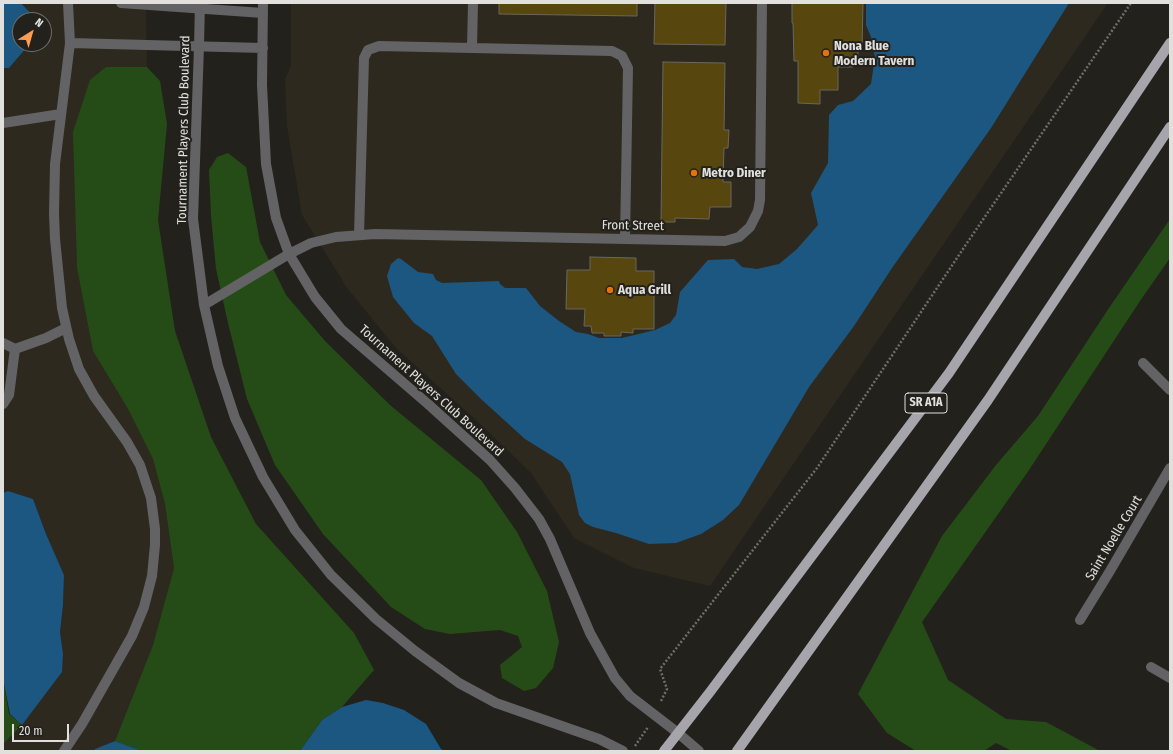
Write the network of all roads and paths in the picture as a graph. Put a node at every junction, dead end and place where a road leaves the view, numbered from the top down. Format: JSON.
{"nodes":[{"id":1,"x":68,"y":3,"type":"edge"},
{"id":2,"x":121,"y":3,"type":"edge"},
{"id":3,"x":474,"y":3,"type":"edge"},
{"id":4,"x":762,"y":3,"type":"edge"},
{"id":5,"x":1131,"y":3,"type":"edge"},
{"id":6,"x":200,"y":6,"type":"edge"},
{"id":7,"x":263,"y":8,"type":"edge"},
{"id":8,"x":70,"y":43,"type":"junction"},
{"id":9,"x":1170,"y":43,"type":"edge"},
{"id":10,"x":199,"y":46,"type":"junction"},
{"id":11,"x":263,"y":48,"type":"junction"},
{"id":12,"x":472,"y":48,"type":"junction"},
{"id":13,"x":61,"y":114,"type":"junction"},
{"id":14,"x":3,"y":123,"type":"edge"},
{"id":15,"x":1170,"y":128,"type":"edge"},
{"id":16,"x":360,"y":235,"type":"junction"},
{"id":17,"x":625,"y":239,"type":"junction"},
{"id":18,"x":289,"y":254,"type":"junction"},
{"id":19,"x":204,"y":305,"type":"junction"},
{"id":20,"x":66,"y":328,"type":"junction"},
{"id":21,"x":3,"y":343,"type":"edge"},
{"id":22,"x":15,"y":349,"type":"junction"},
{"id":23,"x":1143,"y":362,"type":"dead end"},
{"id":24,"x":1170,"y":390,"type":"edge"},
{"id":25,"x":3,"y":404,"type":"edge"},
{"id":26,"x":1170,"y":468,"type":"edge"},
{"id":27,"x":1080,"y":620,"type":"dead end"},
{"id":28,"x":1151,"y":667,"type":"dead end"},
{"id":29,"x":1170,"y":678,"type":"edge"},
{"id":30,"x":654,"y":715,"type":"junction"},
{"id":31,"x":678,"y":733,"type":"junction"},
{"id":32,"x":64,"y":751,"type":"edge"},
{"id":33,"x":623,"y":751,"type":"edge"},
{"id":34,"x":632,"y":751,"type":"edge"},
{"id":35,"x":664,"y":751,"type":"edge"},
{"id":36,"x":699,"y":751,"type":"edge"},
{"id":37,"x":737,"y":751,"type":"edge"}],
"edges":[{"from":1,"to":8,"type":"street"},
{"from":2,"to":6,"type":"street"},
{"from":3,"to":12,"type":"street"},
{"from":4,"to":17,"type":"street","name":"Front Street"},
{"from":5,"to":30,"type":"path"},
{"from":6,"to":7,"type":"street"},
{"from":6,"to":10,"type":"street","name":"Tournament Players Club Boulevard"},
{"from":7,"to":11,"type":"street","name":"Tournament Players Club Boulevard"},
{"from":8,"to":10,"type":"street"},
{"from":8,"to":13,"type":"street"},
{"from":9,"to":31,"type":"main road","number":"SR A1A"},
{"from":10,"to":11,"type":"street"},
{"from":10,"to":19,"type":"street","name":"Tournament Players Club Boulevard"},
{"from":11,"to":18,"type":"street","name":"Tournament Players Club Boulevard"},
{"from":12,"to":16,"type":"street"},
{"from":12,"to":17,"type":"street"},
{"from":13,"to":14,"type":"street"},
{"from":13,"to":20,"type":"street"},
{"from":15,"to":37,"type":"main road"},
{"from":16,"to":17,"type":"street","name":"Front Street"},
{"from":16,"to":18,"type":"street","name":"Front Street"},
{"from":18,"to":19,"type":"street","name":"Front Street"},
{"from":18,"to":30,"type":"street","name":"Tournament Players Club Boulevard"},
{"from":19,"to":33,"type":"street","name":"Tournament Players Club Boulevard"},
{"from":20,"to":22,"type":"street"},
{"from":20,"to":32,"type":"street"},
{"from":21,"to":22,"type":"street"},
{"from":22,"to":25,"type":"street"},
{"from":23,"to":24,"type":"street"},
{"from":26,"to":27,"type":"street","name":"Saint Noelle Court"},
{"from":28,"to":29,"type":"street"},
{"from":30,"to":31,"type":"street","name":"Tournament Players Club Boulevard"},
{"from":30,"to":34,"type":"path"},
{"from":31,"to":35,"type":"main road","number":"SR A1A"},
{"from":31,"to":36,"type":"street","name":"Tournament Players Club Boulevard"}]}
